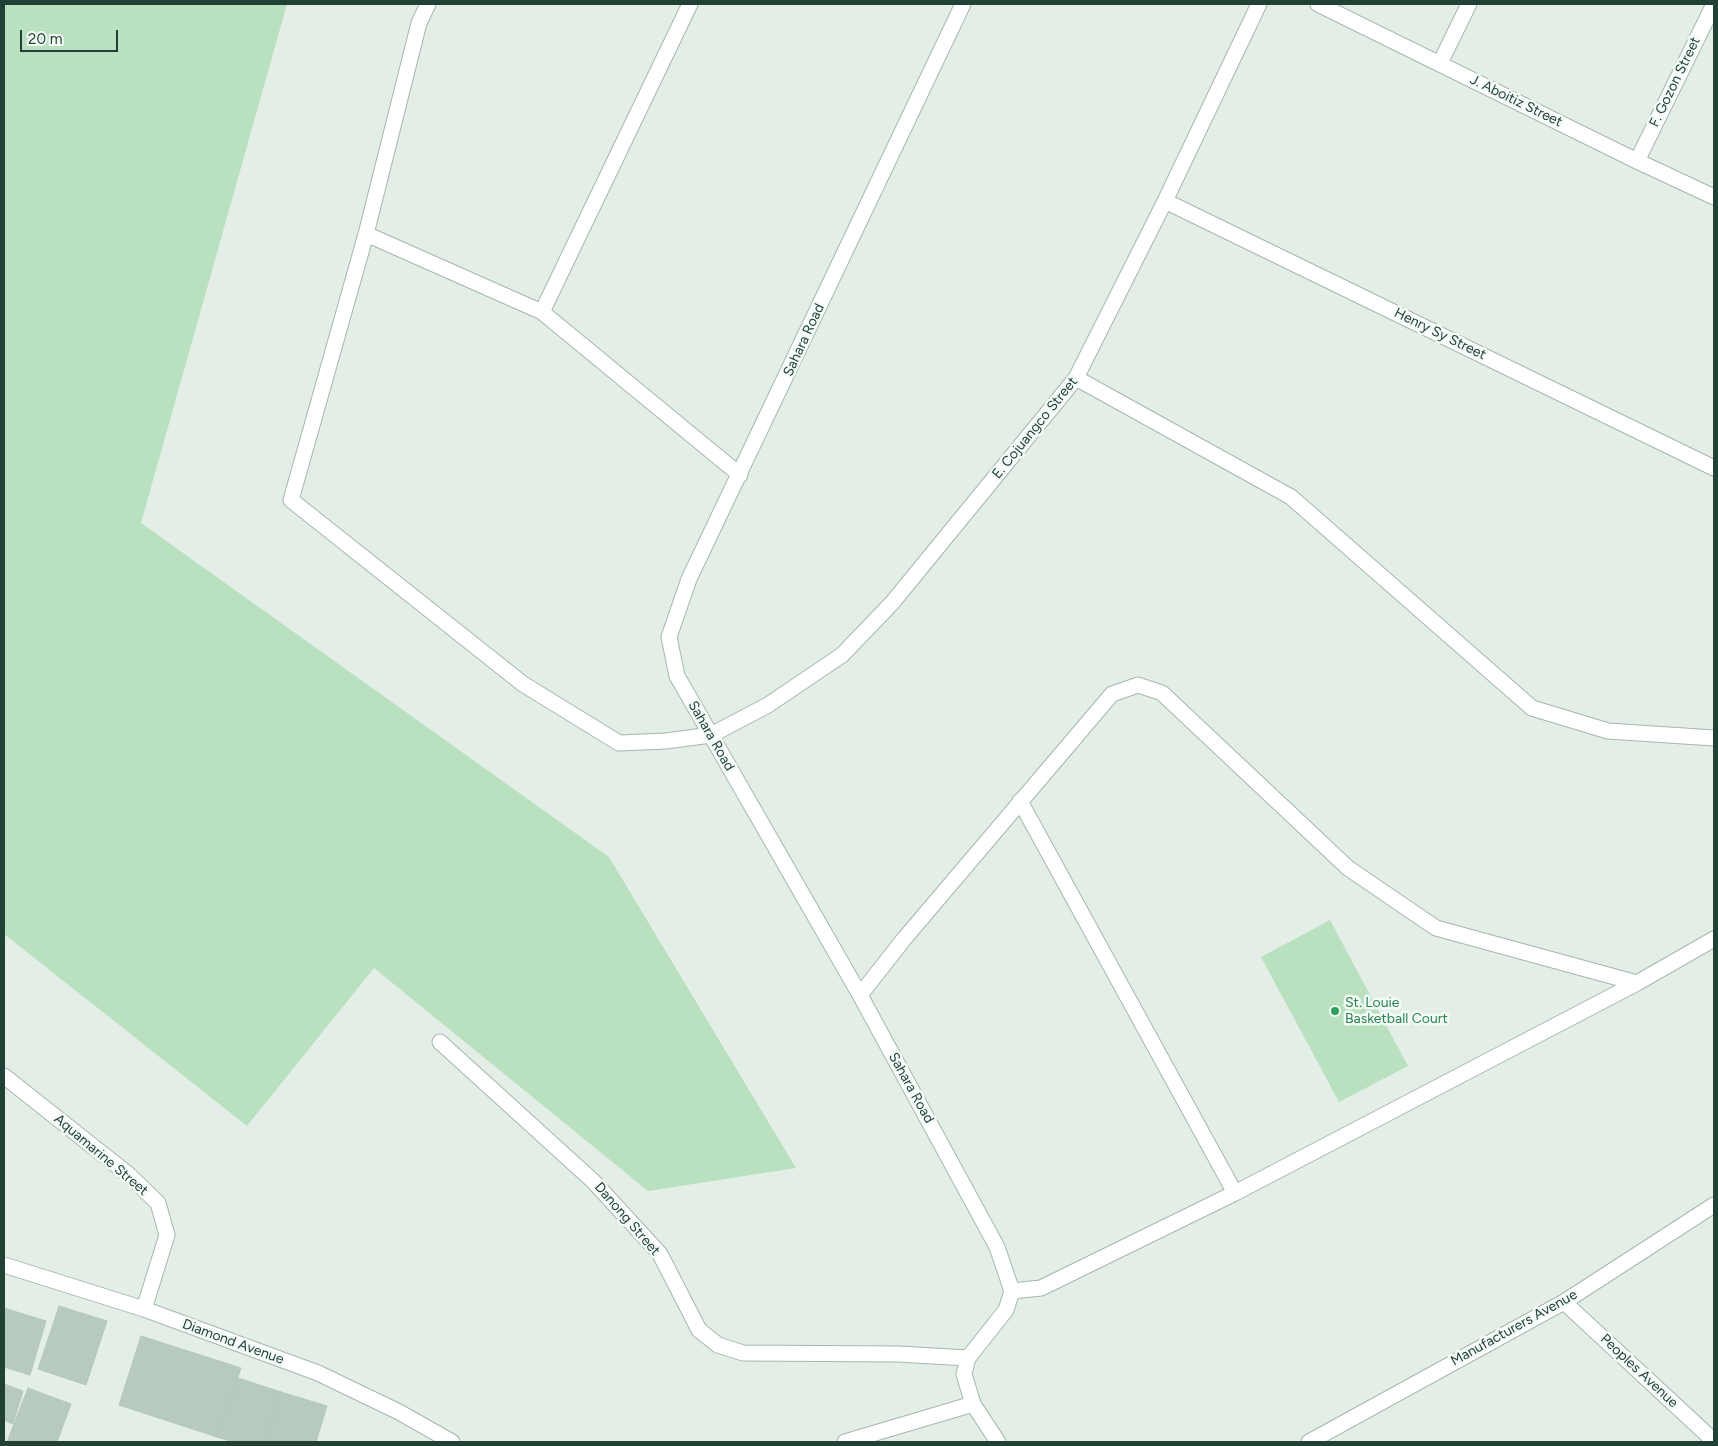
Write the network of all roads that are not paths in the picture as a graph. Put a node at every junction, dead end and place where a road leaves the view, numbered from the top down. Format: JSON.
{"nodes":[{"id":1,"x":428,"y":4,"type":"edge"},
{"id":2,"x":690,"y":4,"type":"edge"},
{"id":3,"x":963,"y":4,"type":"edge"},
{"id":4,"x":1259,"y":4,"type":"edge"},
{"id":5,"x":1318,"y":4,"type":"edge"},
{"id":6,"x":1469,"y":4,"type":"edge"},
{"id":7,"x":1714,"y":4,"type":"edge"},
{"id":8,"x":1440,"y":63,"type":"junction"},
{"id":9,"x":1636,"y":161,"type":"junction"},
{"id":10,"x":1714,"y":197,"type":"edge"},
{"id":11,"x":1165,"y":201,"type":"junction"},
{"id":12,"x":366,"y":234,"type":"junction"},
{"id":13,"x":542,"y":312,"type":"junction"},
{"id":14,"x":1076,"y":378,"type":"junction"},
{"id":15,"x":1714,"y":468,"type":"edge"},
{"id":16,"x":740,"y":475,"type":"junction"},
{"id":17,"x":711,"y":735,"type":"junction"},
{"id":18,"x":1714,"y":738,"type":"edge"},
{"id":19,"x":1020,"y":801,"type":"junction"},
{"id":20,"x":1714,"y":938,"type":"edge"},
{"id":21,"x":1637,"y":983,"type":"junction"},
{"id":22,"x":860,"y":995,"type":"junction"},
{"id":23,"x":440,"y":1042,"type":"dead end"},
{"id":24,"x":4,"y":1076,"type":"edge"},
{"id":25,"x":1236,"y":1193,"type":"junction"},
{"id":26,"x":1714,"y":1205,"type":"edge"},
{"id":27,"x":4,"y":1265,"type":"edge"},
{"id":28,"x":1012,"y":1291,"type":"junction"},
{"id":29,"x":1564,"y":1302,"type":"junction"},
{"id":30,"x":144,"y":1309,"type":"junction"},
{"id":31,"x":968,"y":1358,"type":"junction"},
{"id":32,"x":973,"y":1404,"type":"junction"},
{"id":33,"x":1714,"y":1441,"type":"edge"},
{"id":34,"x":452,"y":1442,"type":"edge"},
{"id":35,"x":845,"y":1442,"type":"edge"},
{"id":36,"x":998,"y":1442,"type":"edge"},
{"id":37,"x":1309,"y":1442,"type":"edge"}],
"edges":[{"from":1,"to":12,"type":"street"},
{"from":2,"to":13,"type":"street"},
{"from":3,"to":16,"type":"street","name":"Sahara Road"},
{"from":4,"to":11,"type":"street","name":"E. Cojuangco Street"},
{"from":5,"to":8,"type":"street","name":"J. Aboitiz Street"},
{"from":6,"to":8,"type":"street"},
{"from":7,"to":9,"type":"street","name":"F. Gozon Street"},
{"from":8,"to":9,"type":"street","name":"J. Aboitiz Street"},
{"from":9,"to":10,"type":"street","name":"J. Aboitiz Street"},
{"from":11,"to":14,"type":"street","name":"E. Cojuangco Street"},
{"from":11,"to":15,"type":"street","name":"Henry Sy Street"},
{"from":12,"to":13,"type":"street"},
{"from":12,"to":17,"type":"street"},
{"from":13,"to":16,"type":"street"},
{"from":14,"to":17,"type":"street","name":"E. Cojuangco Street"},
{"from":14,"to":18,"type":"street"},
{"from":16,"to":17,"type":"street","name":"Sahara Road"},
{"from":17,"to":22,"type":"street","name":"Sahara Road"},
{"from":19,"to":21,"type":"street"},
{"from":19,"to":22,"type":"street"},
{"from":19,"to":25,"type":"street"},
{"from":20,"to":21,"type":"street"},
{"from":21,"to":25,"type":"street"},
{"from":22,"to":28,"type":"street","name":"Sahara Road"},
{"from":23,"to":31,"type":"street","name":"Danong Street"},
{"from":24,"to":30,"type":"street","name":"Aquamarine Street"},
{"from":25,"to":28,"type":"street"},
{"from":26,"to":29,"type":"street","name":"Manufacturers Avenue"},
{"from":27,"to":30,"type":"street","name":"Diamond Avenue"},
{"from":28,"to":31,"type":"street"},
{"from":29,"to":33,"type":"street","name":"Peoples Avenue"},
{"from":29,"to":37,"type":"street","name":"Manufacturers Avenue"},
{"from":30,"to":34,"type":"street","name":"Diamond Avenue"},
{"from":31,"to":32,"type":"street"},
{"from":32,"to":35,"type":"street"},
{"from":32,"to":36,"type":"street"}]}
